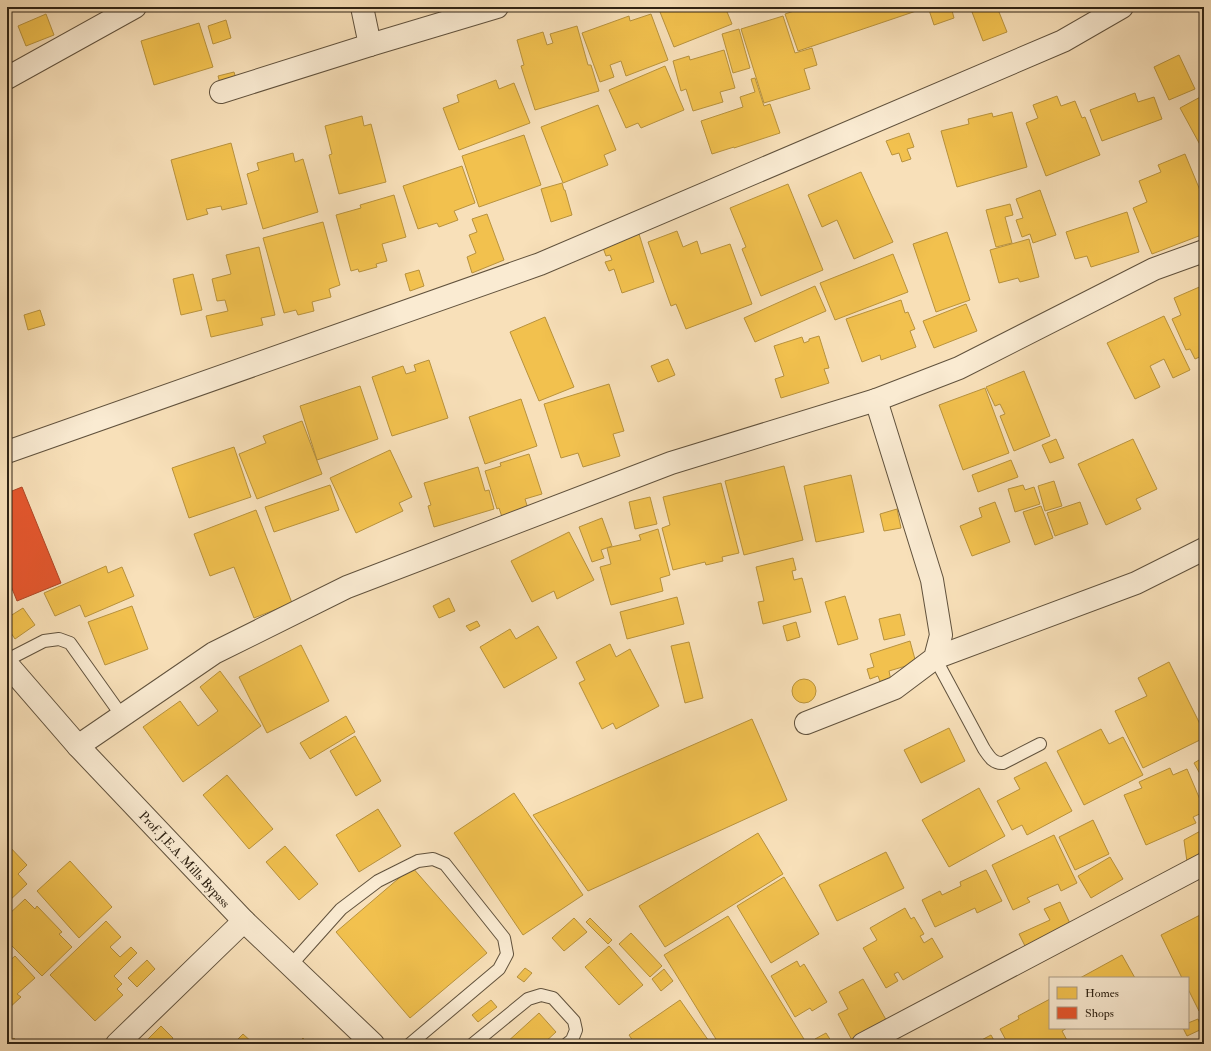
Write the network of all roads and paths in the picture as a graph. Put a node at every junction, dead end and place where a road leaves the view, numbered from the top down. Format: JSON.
{"nodes":[{"id":1,"x":362,"y":7,"type":"edge"},
{"id":2,"x":498,"y":7,"type":"edge"},
{"id":3,"x":1122,"y":7,"type":"edge"},
{"id":4,"x":131,"y":8,"type":"edge"},
{"id":5,"x":370,"y":45,"type":"junction"},
{"id":6,"x":7,"y":78,"type":"edge"},
{"id":7,"x":221,"y":92,"type":"dead end"},
{"id":8,"x":1204,"y":251,"type":"edge"},
{"id":9,"x":876,"y":400,"type":"junction"},
{"id":10,"x":7,"y":452,"type":"edge"},
{"id":11,"x":1204,"y":549,"type":"edge"},
{"id":12,"x":935,"y":658,"type":"junction"},
{"id":13,"x":7,"y":660,"type":"edge"},
{"id":14,"x":7,"y":664,"type":"edge"},
{"id":15,"x":122,"y":716,"type":"junction"},
{"id":16,"x":806,"y":723,"type":"dead end"},
{"id":17,"x":1040,"y":744,"type":"dead end"},
{"id":18,"x":78,"y":746,"type":"junction"},
{"id":19,"x":1204,"y":864,"type":"edge"},
{"id":20,"x":244,"y":921,"type":"junction"},
{"id":21,"x":290,"y":966,"type":"junction"},
{"id":22,"x":116,"y":1044,"type":"edge"},
{"id":23,"x":373,"y":1044,"type":"edge"},
{"id":24,"x":410,"y":1044,"type":"edge"},
{"id":25,"x":473,"y":1044,"type":"edge"},
{"id":26,"x":567,"y":1044,"type":"edge"},
{"id":27,"x":863,"y":1044,"type":"edge"}],
"edges":[{"from":1,"to":5,"type":"street"},
{"from":2,"to":5,"type":"street"},
{"from":3,"to":10,"type":"street"},
{"from":4,"to":6,"type":"street"},
{"from":5,"to":7,"type":"street"},
{"from":8,"to":9,"type":"street"},
{"from":9,"to":12,"type":"street"},
{"from":9,"to":15,"type":"street"},
{"from":11,"to":12,"type":"street"},
{"from":12,"to":16,"type":"street"},
{"from":12,"to":17,"type":"lane"},
{"from":13,"to":15,"type":"lane"},
{"from":14,"to":18,"type":"street","name":"Prof. J.E.A. Mills Bypass"},
{"from":15,"to":18,"type":"street"},
{"from":18,"to":20,"type":"street","name":"Prof. J.E.A. Mills Bypass"},
{"from":19,"to":27,"type":"street"},
{"from":20,"to":21,"type":"street","name":"Prof. J.E.A. Mills Bypass"},
{"from":20,"to":22,"type":"street"},
{"from":21,"to":23,"type":"street","name":"Prof. J.E.A. Mills Bypass"},
{"from":21,"to":24,"type":"lane"},
{"from":25,"to":26,"type":"lane"}]}
